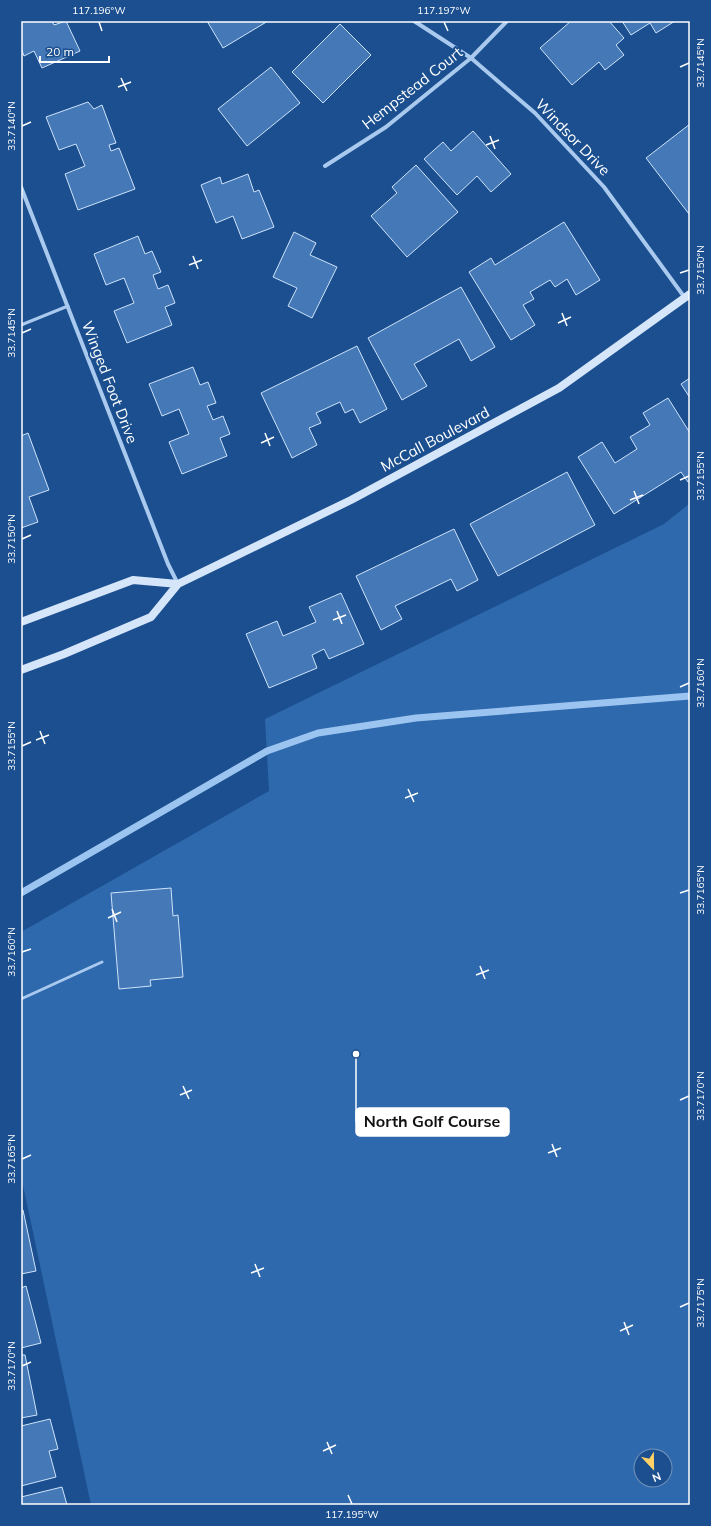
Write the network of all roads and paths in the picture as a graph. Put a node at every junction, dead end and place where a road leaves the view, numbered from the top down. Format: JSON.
{"nodes":[{"id":1,"x":414,"y":21,"type":"edge"},
{"id":2,"x":506,"y":21,"type":"edge"},
{"id":3,"x":471,"y":58,"type":"junction"},
{"id":4,"x":325,"y":166,"type":"dead end"},
{"id":5,"x":22,"y":190,"type":"edge"},
{"id":6,"x":688,"y":296,"type":"edge"},
{"id":7,"x":68,"y":306,"type":"junction"},
{"id":8,"x":21,"y":325,"type":"edge"},
{"id":9,"x":178,"y":584,"type":"junction"},
{"id":10,"x":21,"y":622,"type":"edge"},
{"id":11,"x":21,"y":670,"type":"edge"},
{"id":12,"x":102,"y":962,"type":"dead end"},
{"id":13,"x":21,"y":998,"type":"edge"}],
"edges":[{"from":1,"to":3,"type":"street","name":"Windsor Drive"},
{"from":2,"to":3,"type":"street","name":"Hempstead Court"},
{"from":3,"to":4,"type":"street","name":"Hempstead Court"},
{"from":3,"to":6,"type":"street","name":"Windsor Drive"},
{"from":5,"to":7,"type":"street","name":"Winged Foot Drive"},
{"from":6,"to":9,"type":"main road","name":"McCall Boulevard"},
{"from":7,"to":8,"type":"lane"},
{"from":7,"to":9,"type":"street","name":"Winged Foot Drive"},
{"from":9,"to":10,"type":"main road"},
{"from":9,"to":11,"type":"main road","name":"McCall Boulevard"},
{"from":12,"to":13,"type":"lane"}]}
